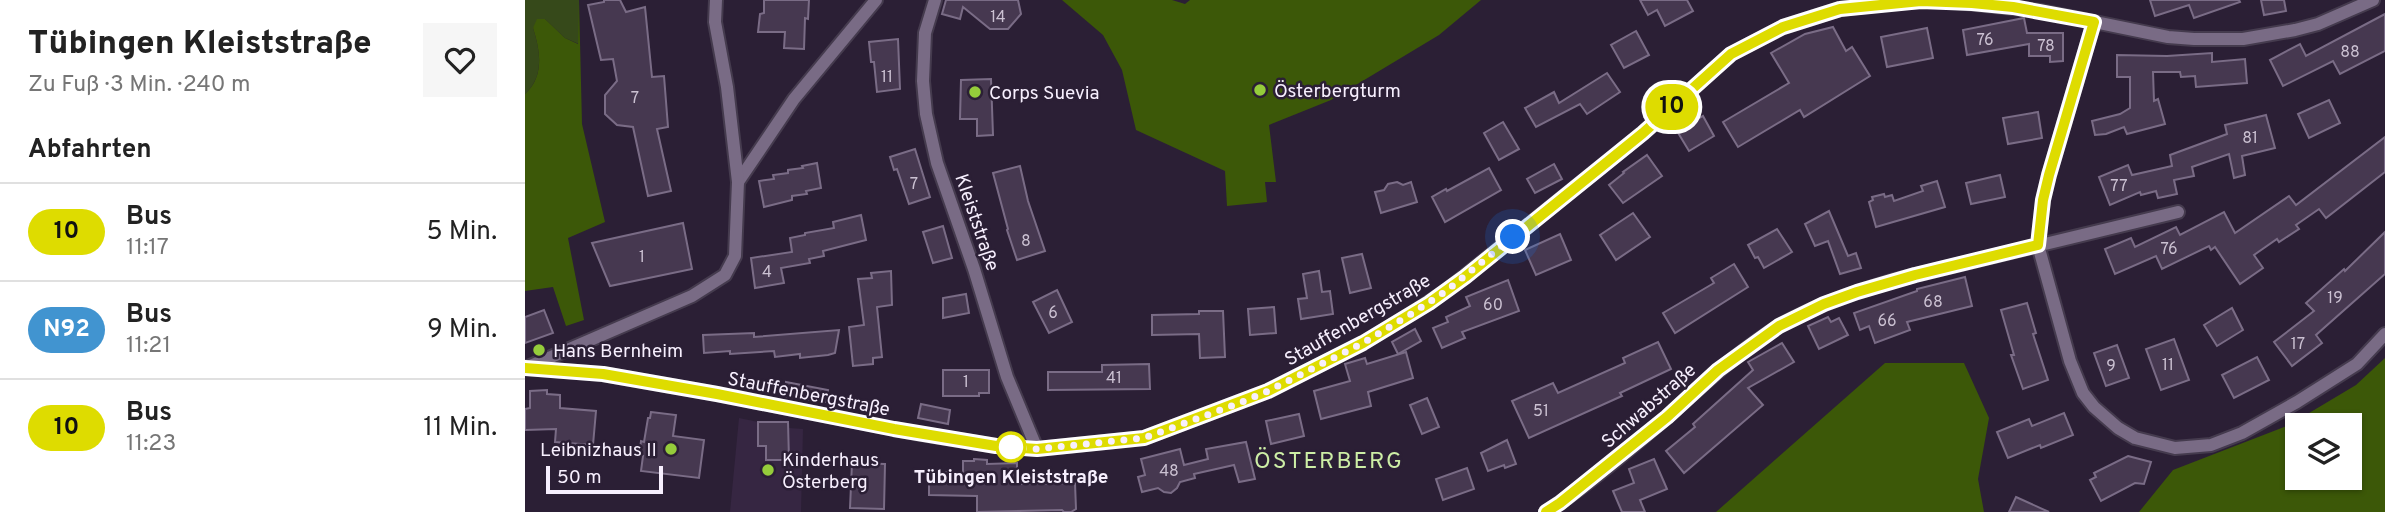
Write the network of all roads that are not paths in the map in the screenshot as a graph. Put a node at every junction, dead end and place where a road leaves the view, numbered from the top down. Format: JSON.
{"nodes":[{"id":1,"x":716,"y":0,"type":"edge"},
{"id":2,"x":876,"y":0,"type":"edge"},
{"id":3,"x":935,"y":0,"type":"edge"},
{"id":4,"x":2373,"y":0,"type":"edge"},
{"id":5,"x":2094,"y":22,"type":"junction"},
{"id":6,"x":738,"y":182,"type":"junction"},
{"id":7,"x":2178,"y":212,"type":"dead end"},
{"id":8,"x":2038,"y":245,"type":"junction"},
{"id":9,"x":2385,"y":334,"type":"edge"},
{"id":10,"x":525,"y":368,"type":"edge"},
{"id":11,"x":1037,"y":449,"type":"junction"},
{"id":12,"x":1546,"y":512,"type":"edge"}],
"edges":[{"from":1,"to":6,"type":"street"},
{"from":2,"to":6,"type":"street"},
{"from":3,"to":11,"type":"street","name":"Kleiststraße"},
{"from":4,"to":5,"type":"street","name":"Stauffenbergstraße"},
{"from":5,"to":8,"type":"street"},
{"from":5,"to":11,"type":"street","name":"Stauffenbergstraße"},
{"from":6,"to":10,"type":"street"},
{"from":7,"to":8,"type":"street","name":"Schwabstraße"},
{"from":8,"to":9,"type":"street"},
{"from":8,"to":12,"type":"street","name":"Schwabstraße"},
{"from":10,"to":11,"type":"street","name":"Stauffenbergstraße"}]}
